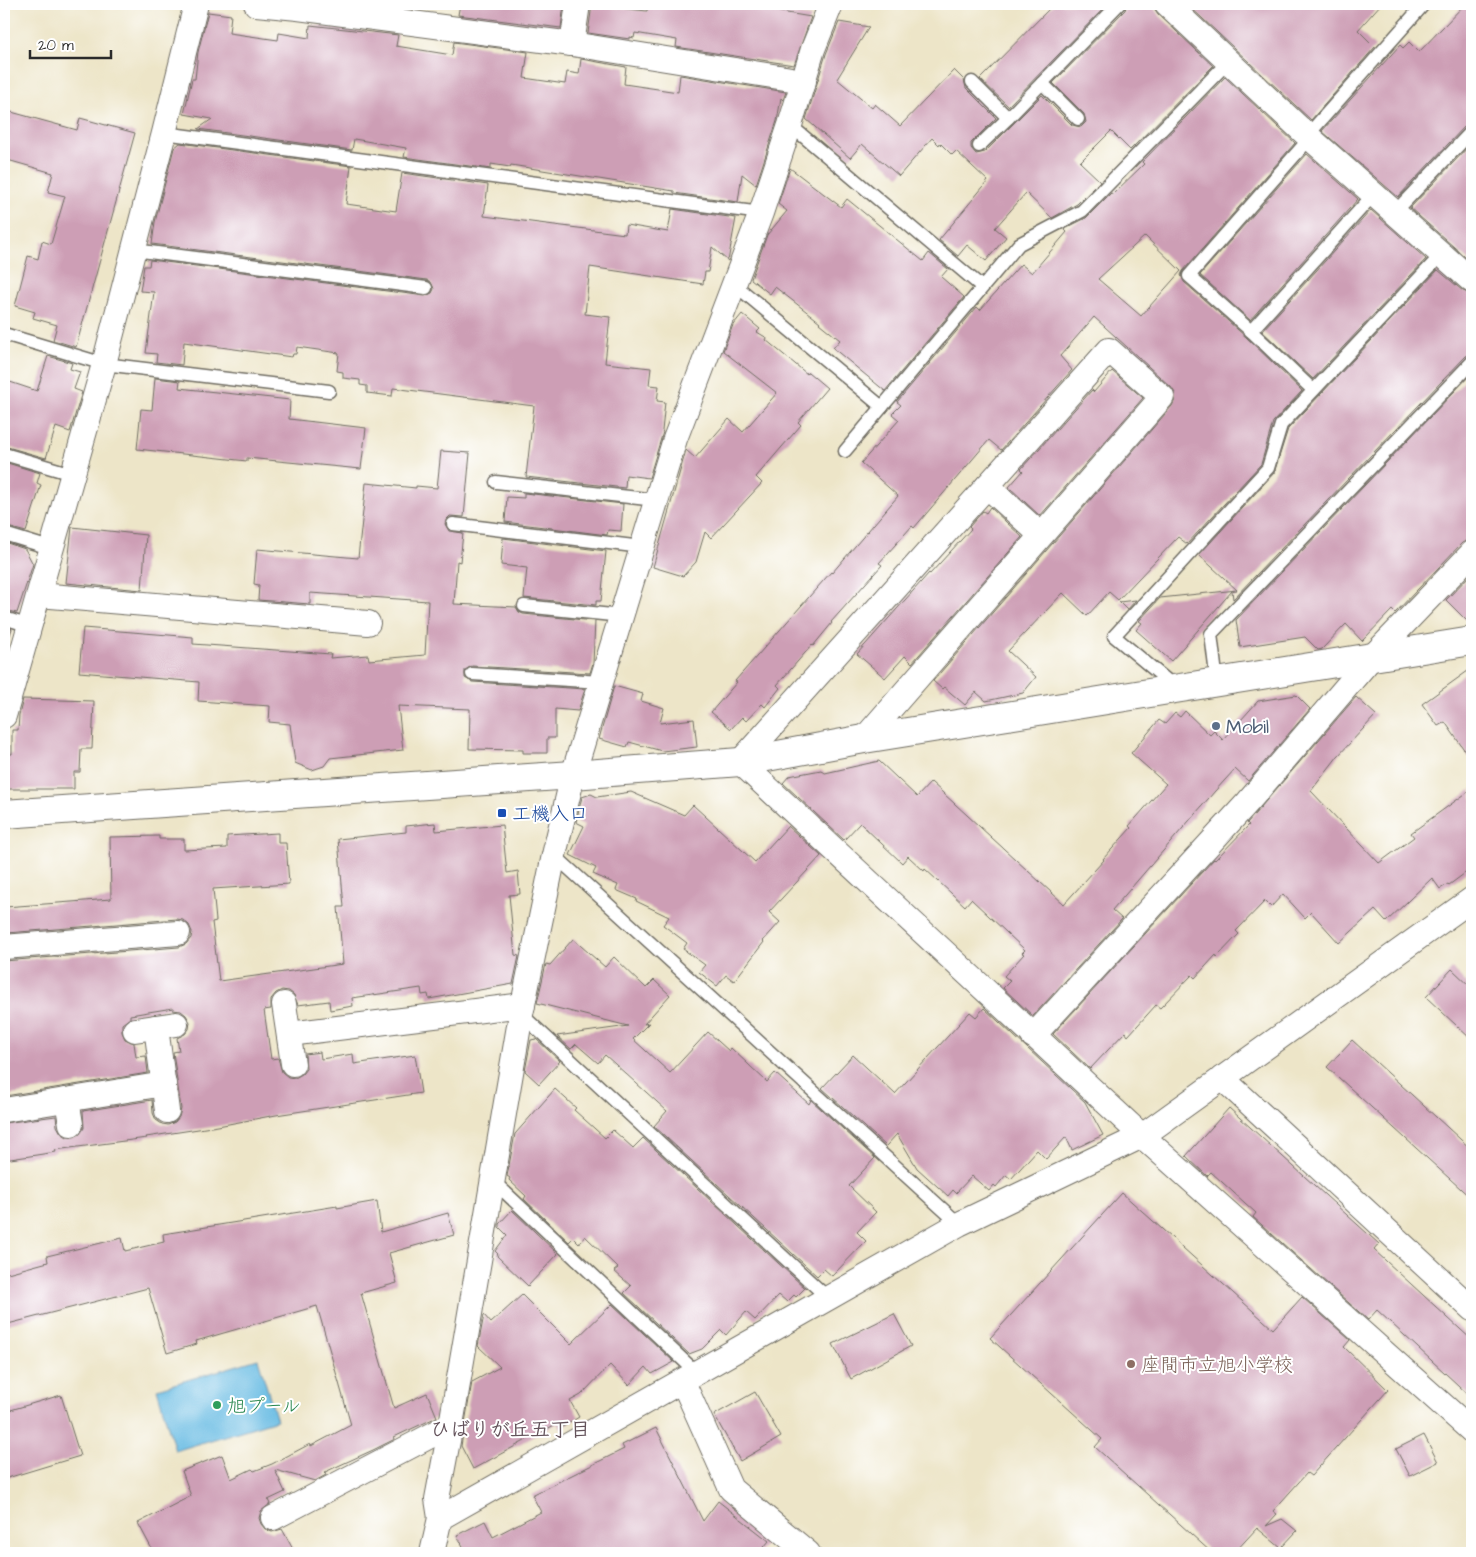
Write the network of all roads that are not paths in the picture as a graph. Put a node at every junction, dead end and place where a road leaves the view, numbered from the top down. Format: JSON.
{"nodes":[{"id":1,"x":196,"y":4,"type":"edge"},
{"id":2,"x":256,"y":4,"type":"edge"},
{"id":3,"x":578,"y":4,"type":"edge"},
{"id":4,"x":831,"y":4,"type":"edge"},
{"id":5,"x":1119,"y":4,"type":"edge"},
{"id":6,"x":1167,"y":4,"type":"edge"},
{"id":7,"x":1424,"y":4,"type":"edge"},
{"id":8,"x":299,"y":6,"type":"edge"},
{"id":9,"x":572,"y":44,"type":"junction"},
{"id":10,"x":1228,"y":62,"type":"junction"},
{"id":11,"x":804,"y":81,"type":"junction"},
{"id":12,"x":972,"y":82,"type":"dead end"},
{"id":13,"x":1042,"y":83,"type":"junction"},
{"id":14,"x":1008,"y":118,"type":"junction"},
{"id":15,"x":1078,"y":119,"type":"dead end"},
{"id":16,"x":790,"y":125,"type":"junction"},
{"id":17,"x":1472,"y":132,"type":"edge"},
{"id":18,"x":164,"y":133,"type":"junction"},
{"id":19,"x":1310,"y":138,"type":"junction"},
{"id":20,"x":979,"y":146,"type":"dead end"},
{"id":21,"x":1374,"y":194,"type":"junction"},
{"id":22,"x":1395,"y":212,"type":"junction"},
{"id":23,"x":760,"y":213,"type":"junction"},
{"id":24,"x":134,"y":250,"type":"junction"},
{"id":25,"x":1442,"y":254,"type":"junction"},
{"id":26,"x":1472,"y":281,"type":"edge"},
{"id":27,"x":734,"y":284,"type":"junction"},
{"id":28,"x":982,"y":287,"type":"junction"},
{"id":29,"x":426,"y":288,"type":"dead end"},
{"id":30,"x":1251,"y":331,"type":"junction"},
{"id":31,"x":4,"y":334,"type":"edge"},
{"id":32,"x":1472,"y":362,"type":"edge"},
{"id":33,"x":104,"y":364,"type":"junction"},
{"id":34,"x":1313,"y":390,"type":"junction"},
{"id":35,"x":329,"y":391,"type":"dead end"},
{"id":36,"x":882,"y":407,"type":"junction"},
{"id":37,"x":845,"y":451,"type":"dead end"},
{"id":38,"x":4,"y":454,"type":"edge"},
{"id":39,"x":72,"y":474,"type":"junction"},
{"id":40,"x":496,"y":482,"type":"dead end"},
{"id":41,"x":987,"y":486,"type":"junction"},
{"id":42,"x":656,"y":500,"type":"junction"},
{"id":43,"x":453,"y":524,"type":"dead end"},
{"id":44,"x":4,"y":534,"type":"edge"},
{"id":45,"x":1041,"y":535,"type":"junction"},
{"id":46,"x":642,"y":547,"type":"junction"},
{"id":47,"x":50,"y":548,"type":"junction"},
{"id":48,"x":1472,"y":553,"type":"edge"},
{"id":49,"x":39,"y":595,"type":"junction"},
{"id":50,"x":524,"y":606,"type":"dead end"},
{"id":51,"x":622,"y":616,"type":"junction"},
{"id":52,"x":4,"y":618,"type":"edge"},
{"id":53,"x":368,"y":623,"type":"dead end"},
{"id":54,"x":30,"y":626,"type":"junction"},
{"id":55,"x":1472,"y":641,"type":"edge"},
{"id":56,"x":1372,"y":657,"type":"junction"},
{"id":57,"x":472,"y":674,"type":"dead end"},
{"id":58,"x":601,"y":682,"type":"junction"},
{"id":59,"x":1217,"y":683,"type":"junction"},
{"id":60,"x":1178,"y":689,"type":"junction"},
{"id":61,"x":4,"y":716,"type":"edge"},
{"id":62,"x":864,"y":739,"type":"junction"},
{"id":63,"x":740,"y":762,"type":"junction"},
{"id":64,"x":573,"y":775,"type":"junction"},
{"id":65,"x":4,"y":814,"type":"edge"},
{"id":66,"x":554,"y":855,"type":"junction"},
{"id":67,"x":1472,"y":899,"type":"edge"},
{"id":68,"x":178,"y":933,"type":"dead end"},
{"id":69,"x":4,"y":947,"type":"edge"},
{"id":70,"x":284,"y":1004,"type":"dead end"},
{"id":71,"x":522,"y":1009,"type":"junction"},
{"id":72,"x":156,"y":1027,"type":"dead end"},
{"id":73,"x":289,"y":1034,"type":"junction"},
{"id":74,"x":1033,"y":1036,"type":"junction"},
{"id":75,"x":293,"y":1064,"type":"dead end"},
{"id":76,"x":1222,"y":1078,"type":"junction"},
{"id":77,"x":164,"y":1084,"type":"junction"},
{"id":78,"x":67,"y":1100,"type":"junction"},
{"id":79,"x":4,"y":1110,"type":"edge"},
{"id":80,"x":167,"y":1111,"type":"dead end"},
{"id":81,"x":70,"y":1124,"type":"dead end"},
{"id":82,"x":1142,"y":1136,"type":"junction"},
{"id":83,"x":492,"y":1180,"type":"junction"},
{"id":84,"x":959,"y":1224,"type":"junction"},
{"id":85,"x":829,"y":1299,"type":"junction"},
{"id":86,"x":1472,"y":1309,"type":"edge"},
{"id":87,"x":690,"y":1378,"type":"junction"},
{"id":88,"x":452,"y":1425,"type":"junction"},
{"id":89,"x":1472,"y":1431,"type":"edge"},
{"id":90,"x":273,"y":1518,"type":"dead end"},
{"id":91,"x":440,"y":1518,"type":"junction"},
{"id":92,"x":432,"y":1553,"type":"edge"},
{"id":93,"x":808,"y":1553,"type":"edge"}],
"edges":[{"from":1,"to":18,"type":"street"},
{"from":2,"to":8,"type":"street"},
{"from":3,"to":9,"type":"street"},
{"from":4,"to":11,"type":"street"},
{"from":5,"to":13,"type":"lane"},
{"from":6,"to":10,"type":"street"},
{"from":7,"to":19,"type":"lane"},
{"from":8,"to":9,"type":"street"},
{"from":9,"to":11,"type":"street"},
{"from":10,"to":19,"type":"street"},
{"from":10,"to":28,"type":"lane"},
{"from":11,"to":16,"type":"street"},
{"from":12,"to":14,"type":"lane"},
{"from":13,"to":14,"type":"lane"},
{"from":13,"to":15,"type":"lane"},
{"from":14,"to":20,"type":"lane"},
{"from":16,"to":23,"type":"street"},
{"from":16,"to":28,"type":"lane"},
{"from":17,"to":22,"type":"lane"},
{"from":18,"to":23,"type":"lane"},
{"from":18,"to":24,"type":"street"},
{"from":19,"to":21,"type":"street"},
{"from":19,"to":30,"type":"lane"},
{"from":21,"to":22,"type":"street"},
{"from":21,"to":30,"type":"lane"},
{"from":22,"to":25,"type":"street"},
{"from":23,"to":27,"type":"street"},
{"from":24,"to":29,"type":"lane"},
{"from":24,"to":33,"type":"street"},
{"from":25,"to":26,"type":"street"},
{"from":25,"to":34,"type":"lane"},
{"from":27,"to":36,"type":"lane"},
{"from":27,"to":42,"type":"street"},
{"from":28,"to":36,"type":"lane"},
{"from":30,"to":34,"type":"lane"},
{"from":31,"to":33,"type":"lane"},
{"from":32,"to":59,"type":"lane"},
{"from":33,"to":35,"type":"lane"},
{"from":33,"to":39,"type":"street"},
{"from":34,"to":60,"type":"lane"},
{"from":36,"to":37,"type":"lane"},
{"from":38,"to":39,"type":"lane"},
{"from":39,"to":47,"type":"street"},
{"from":40,"to":42,"type":"lane"},
{"from":41,"to":45,"type":"street"},
{"from":41,"to":45,"type":"street"},
{"from":41,"to":63,"type":"street"},
{"from":42,"to":46,"type":"street"},
{"from":43,"to":46,"type":"lane"},
{"from":44,"to":47,"type":"lane"},
{"from":45,"to":62,"type":"street"},
{"from":46,"to":51,"type":"street"},
{"from":47,"to":49,"type":"street"},
{"from":48,"to":56,"type":"street"},
{"from":49,"to":53,"type":"street"},
{"from":49,"to":54,"type":"street"},
{"from":50,"to":51,"type":"lane"},
{"from":51,"to":58,"type":"street"},
{"from":52,"to":54,"type":"lane"},
{"from":54,"to":61,"type":"street"},
{"from":55,"to":56,"type":"street"},
{"from":56,"to":59,"type":"street"},
{"from":56,"to":74,"type":"street"},
{"from":57,"to":58,"type":"lane"},
{"from":58,"to":64,"type":"street"},
{"from":59,"to":60,"type":"street"},
{"from":60,"to":62,"type":"street"},
{"from":62,"to":63,"type":"street"},
{"from":63,"to":64,"type":"street"},
{"from":63,"to":74,"type":"street"},
{"from":64,"to":65,"type":"street"},
{"from":64,"to":66,"type":"street"},
{"from":66,"to":71,"type":"street"},
{"from":66,"to":84,"type":"lane"},
{"from":67,"to":76,"type":"street"},
{"from":68,"to":69,"type":"street"},
{"from":70,"to":73,"type":"street"},
{"from":71,"to":73,"type":"street"},
{"from":71,"to":83,"type":"street"},
{"from":71,"to":85,"type":"lane"},
{"from":72,"to":77,"type":"street"},
{"from":73,"to":75,"type":"street"},
{"from":74,"to":82,"type":"street"},
{"from":76,"to":82,"type":"street"},
{"from":76,"to":86,"type":"street"},
{"from":77,"to":78,"type":"street"},
{"from":77,"to":80,"type":"street"},
{"from":78,"to":79,"type":"street"},
{"from":78,"to":81,"type":"street"},
{"from":82,"to":84,"type":"street"},
{"from":82,"to":89,"type":"street"},
{"from":83,"to":87,"type":"lane"},
{"from":83,"to":88,"type":"street"},
{"from":84,"to":85,"type":"street"},
{"from":85,"to":87,"type":"street"},
{"from":87,"to":91,"type":"street"},
{"from":87,"to":93,"type":"street"},
{"from":88,"to":90,"type":"street"},
{"from":88,"to":91,"type":"street"},
{"from":91,"to":92,"type":"street"}]}
